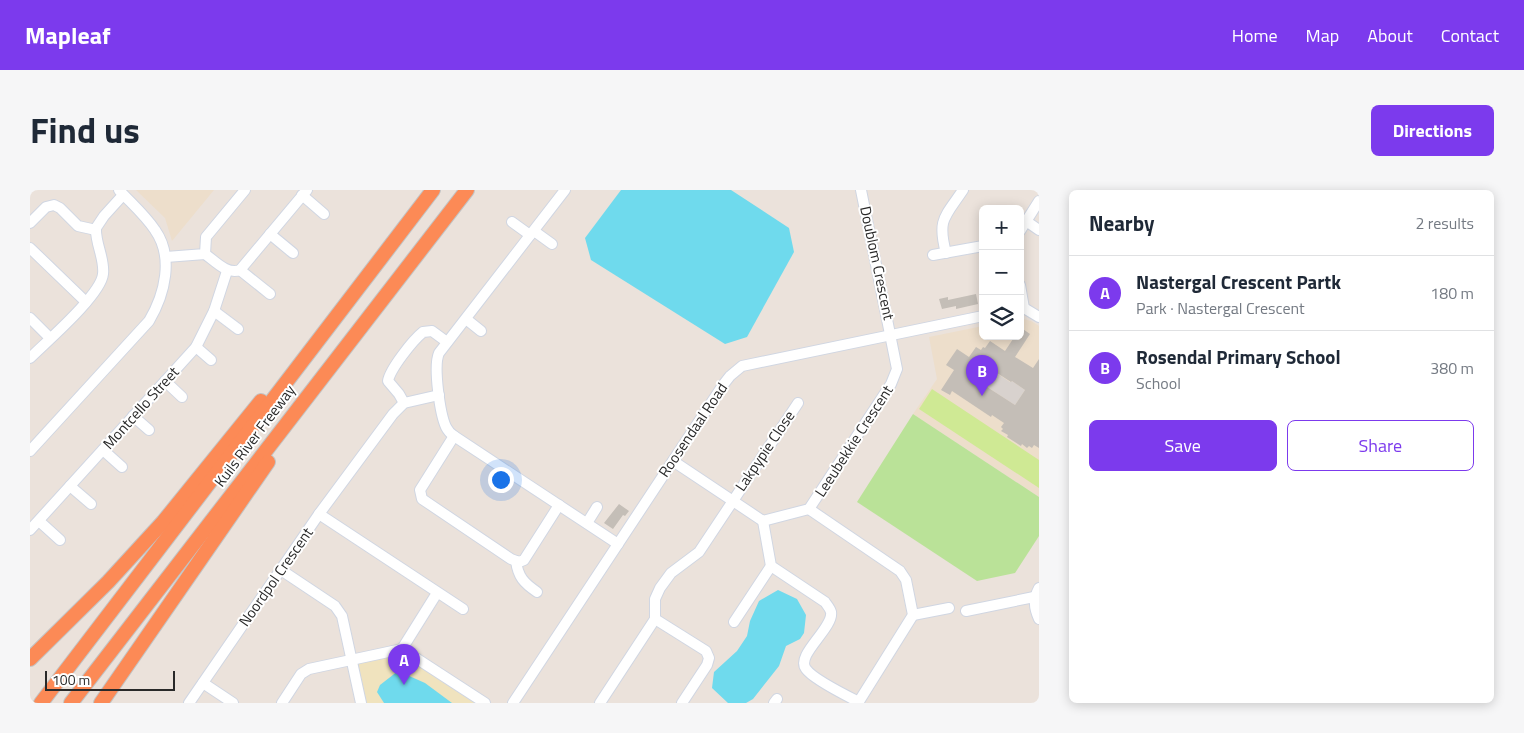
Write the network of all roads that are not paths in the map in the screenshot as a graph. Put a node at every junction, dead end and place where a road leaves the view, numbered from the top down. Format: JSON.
{"nodes":[{"id":1,"x":245,"y":190,"type":"edge"},
{"id":2,"x":432,"y":190,"type":"edge"},
{"id":3,"x":467,"y":190,"type":"edge"},
{"id":4,"x":565,"y":190,"type":"edge"},
{"id":5,"x":862,"y":190,"type":"edge"},
{"id":6,"x":963,"y":190,"type":"edge"},
{"id":7,"x":121,"y":192,"type":"edge"},
{"id":8,"x":305,"y":193,"type":"edge"},
{"id":9,"x":1039,"y":201,"type":"edge"},
{"id":10,"x":324,"y":214,"type":"dead end"},
{"id":11,"x":1026,"y":221,"type":"junction"},
{"id":12,"x":512,"y":222,"type":"dead end"},
{"id":13,"x":30,"y":223,"type":"edge"},
{"id":14,"x":1024,"y":224,"type":"edge"},
{"id":15,"x":96,"y":230,"type":"junction"},
{"id":16,"x":1039,"y":230,"type":"edge"},
{"id":17,"x":532,"y":233,"type":"junction"},
{"id":18,"x":270,"y":234,"type":"junction"},
{"id":19,"x":552,"y":244,"type":"dead end"},
{"id":20,"x":979,"y":247,"type":"edge"},
{"id":21,"x":30,"y":248,"type":"edge"},
{"id":22,"x":293,"y":253,"type":"dead end"},
{"id":23,"x":946,"y":253,"type":"junction"},
{"id":24,"x":204,"y":254,"type":"junction"},
{"id":25,"x":933,"y":255,"type":"dead end"},
{"id":26,"x":166,"y":257,"type":"junction"},
{"id":27,"x":240,"y":270,"type":"junction"},
{"id":28,"x":228,"y":271,"type":"junction"},
{"id":29,"x":270,"y":294,"type":"dead end"},
{"id":30,"x":86,"y":302,"type":"junction"},
{"id":31,"x":1024,"y":309,"type":"edge"},
{"id":32,"x":214,"y":311,"type":"junction"},
{"id":33,"x":979,"y":317,"type":"edge"},
{"id":34,"x":1039,"y":317,"type":"edge"},
{"id":35,"x":30,"y":318,"type":"edge"},
{"id":36,"x":466,"y":319,"type":"junction"},
{"id":37,"x":238,"y":329,"type":"dead end"},
{"id":38,"x":481,"y":330,"type":"dead end"},
{"id":39,"x":892,"y":336,"type":"junction"},
{"id":40,"x":352,"y":337,"type":"junction"},
{"id":41,"x":50,"y":338,"type":"junction"},
{"id":42,"x":317,"y":342,"type":"junction"},
{"id":43,"x":447,"y":342,"type":"junction"},
{"id":44,"x":196,"y":347,"type":"junction"},
{"id":45,"x":30,"y":358,"type":"edge"},
{"id":46,"x":211,"y":360,"type":"dead end"},
{"id":47,"x":165,"y":381,"type":"junction"},
{"id":48,"x":440,"y":395,"type":"junction"},
{"id":49,"x":182,"y":397,"type":"dead end"},
{"id":50,"x":798,"y":402,"type":"dead end"},
{"id":51,"x":404,"y":403,"type":"junction"},
{"id":52,"x":134,"y":416,"type":"junction"},
{"id":53,"x":149,"y":430,"type":"dead end"},
{"id":54,"x":454,"y":436,"type":"junction"},
{"id":55,"x":103,"y":450,"type":"junction"},
{"id":56,"x":30,"y":451,"type":"edge"},
{"id":57,"x":673,"y":461,"type":"junction"},
{"id":58,"x":122,"y":467,"type":"dead end"},
{"id":59,"x":70,"y":486,"type":"junction"},
{"id":60,"x":733,"y":500,"type":"junction"},
{"id":61,"x":92,"y":504,"type":"dead end"},
{"id":62,"x":559,"y":505,"type":"junction"},
{"id":63,"x":597,"y":506,"type":"dead end"},
{"id":64,"x":809,"y":509,"type":"junction"},
{"id":65,"x":319,"y":514,"type":"junction"},
{"id":66,"x":763,"y":521,"type":"junction"},
{"id":67,"x":34,"y":523,"type":"edge"},
{"id":68,"x":587,"y":523,"type":"junction"},
{"id":69,"x":60,"y":540,"type":"dead end"},
{"id":70,"x":618,"y":544,"type":"junction"},
{"id":71,"x":516,"y":561,"type":"junction"},
{"id":72,"x":771,"y":566,"type":"junction"},
{"id":73,"x":281,"y":570,"type":"junction"},
{"id":74,"x":537,"y":592,"type":"dead end"},
{"id":75,"x":437,"y":593,"type":"junction"},
{"id":76,"x":1037,"y":593,"type":"edge"},
{"id":77,"x":949,"y":608,"type":"dead end"},
{"id":78,"x":463,"y":609,"type":"dead end"},
{"id":79,"x":966,"y":611,"type":"dead end"},
{"id":80,"x":913,"y":615,"type":"junction"},
{"id":81,"x":655,"y":619,"type":"junction"},
{"id":82,"x":1039,"y":619,"type":"edge"},
{"id":83,"x":734,"y":622,"type":"dead end"},
{"id":84,"x":402,"y":649,"type":"junction"},
{"id":85,"x":30,"y":659,"type":"edge"},
{"id":86,"x":352,"y":659,"type":"junction"},
{"id":87,"x":203,"y":683,"type":"junction"},
{"id":88,"x":190,"y":701,"type":"edge"},
{"id":89,"x":858,"y":702,"type":"edge"},
{"id":90,"x":41,"y":703,"type":"edge"},
{"id":91,"x":71,"y":703,"type":"edge"},
{"id":92,"x":101,"y":703,"type":"edge"},
{"id":93,"x":233,"y":703,"type":"edge"},
{"id":94,"x":282,"y":703,"type":"edge"},
{"id":95,"x":360,"y":703,"type":"edge"},
{"id":96,"x":485,"y":703,"type":"edge"},
{"id":97,"x":513,"y":703,"type":"edge"},
{"id":98,"x":600,"y":703,"type":"edge"},
{"id":99,"x":682,"y":703,"type":"edge"}],
"edges":[{"from":1,"to":24,"type":"street"},
{"from":2,"to":42,"type":"highway","name":"Kuils River Freeway"},
{"from":3,"to":40,"type":"highway","name":"Kuils River Freeway"},
{"from":4,"to":17,"type":"street"},
{"from":5,"to":39,"type":"street","name":"Doublom Crescent"},
{"from":6,"to":23,"type":"street"},
{"from":7,"to":15,"type":"street"},
{"from":7,"to":26,"type":"street"},
{"from":8,"to":10,"type":"street"},
{"from":8,"to":18,"type":"street"},
{"from":9,"to":11,"type":"street"},
{"from":11,"to":14,"type":"street"},
{"from":11,"to":16,"type":"street"},
{"from":12,"to":17,"type":"street"},
{"from":13,"to":15,"type":"street"},
{"from":15,"to":30,"type":"street"},
{"from":17,"to":19,"type":"street"},
{"from":17,"to":36,"type":"street"},
{"from":18,"to":22,"type":"street"},
{"from":18,"to":27,"type":"street"},
{"from":20,"to":23,"type":"street"},
{"from":21,"to":30,"type":"street"},
{"from":23,"to":25,"type":"street"},
{"from":24,"to":26,"type":"street"},
{"from":24,"to":28,"type":"street"},
{"from":26,"to":56,"type":"street"},
{"from":27,"to":28,"type":"street"},
{"from":27,"to":29,"type":"street"},
{"from":28,"to":32,"type":"street","name":"Montcello Street"},
{"from":30,"to":41,"type":"street"},
{"from":31,"to":34,"type":"street"},
{"from":32,"to":37,"type":"street"},
{"from":32,"to":44,"type":"street","name":"Montcello Street"},
{"from":33,"to":39,"type":"street","name":"Roosendaal Road"},
{"from":35,"to":41,"type":"street"},
{"from":36,"to":38,"type":"street"},
{"from":36,"to":43,"type":"street"},
{"from":39,"to":57,"type":"street","name":"Roosendaal Road"},
{"from":39,"to":64,"type":"street","name":"Leeubekkie Crescent"},
{"from":40,"to":91,"type":"highway","name":"Kuils River Freeway"},
{"from":40,"to":92,"type":"highway"},
{"from":41,"to":45,"type":"street"},
{"from":42,"to":85,"type":"highway"},
{"from":42,"to":90,"type":"highway","name":"Kuils River Freeway"},
{"from":43,"to":48,"type":"street"},
{"from":43,"to":51,"type":"street"},
{"from":44,"to":46,"type":"street"},
{"from":44,"to":47,"type":"street","name":"Montcello Street"},
{"from":47,"to":49,"type":"street"},
{"from":47,"to":52,"type":"street","name":"Montcello Street"},
{"from":48,"to":51,"type":"street"},
{"from":48,"to":54,"type":"street"},
{"from":50,"to":60,"type":"street","name":"Lakpypie Close"},
{"from":51,"to":65,"type":"street"},
{"from":52,"to":53,"type":"street"},
{"from":52,"to":55,"type":"street","name":"Montcello Street"},
{"from":54,"to":62,"type":"street"},
{"from":54,"to":71,"type":"street"},
{"from":55,"to":58,"type":"street"},
{"from":55,"to":59,"type":"street","name":"Montcello Street"},
{"from":57,"to":60,"type":"street"},
{"from":57,"to":70,"type":"street","name":"Roosendaal Road"},
{"from":59,"to":61,"type":"street"},
{"from":59,"to":67,"type":"street","name":"Montcello Street"},
{"from":60,"to":66,"type":"street"},
{"from":60,"to":81,"type":"street","name":"Lakpypie Close"},
{"from":62,"to":68,"type":"street"},
{"from":62,"to":71,"type":"street"},
{"from":63,"to":68,"type":"street"},
{"from":64,"to":66,"type":"street","name":"Leeubekkie Crescent"},
{"from":64,"to":80,"type":"street"},
{"from":65,"to":73,"type":"street","name":"Noordpol Crescent"},
{"from":65,"to":75,"type":"street","name":"Noordpol Crescent"},
{"from":66,"to":72,"type":"street"},
{"from":67,"to":69,"type":"street"},
{"from":68,"to":70,"type":"street"},
{"from":70,"to":97,"type":"street","name":"Roosendaal Road"},
{"from":71,"to":74,"type":"street"},
{"from":72,"to":83,"type":"street"},
{"from":72,"to":89,"type":"street"},
{"from":73,"to":86,"type":"street"},
{"from":73,"to":87,"type":"street","name":"Noordpol Crescent"},
{"from":75,"to":78,"type":"street","name":"Noordpol Crescent"},
{"from":75,"to":84,"type":"street"},
{"from":76,"to":79,"type":"street"},
{"from":76,"to":82,"type":"street"},
{"from":77,"to":80,"type":"street"},
{"from":80,"to":89,"type":"street"},
{"from":81,"to":98,"type":"street"},
{"from":81,"to":99,"type":"street"},
{"from":84,"to":86,"type":"street"},
{"from":84,"to":96,"type":"street"},
{"from":86,"to":94,"type":"street"},
{"from":86,"to":95,"type":"street"},
{"from":87,"to":88,"type":"street","name":"Noordpol Crescent"},
{"from":87,"to":93,"type":"street"}]}
